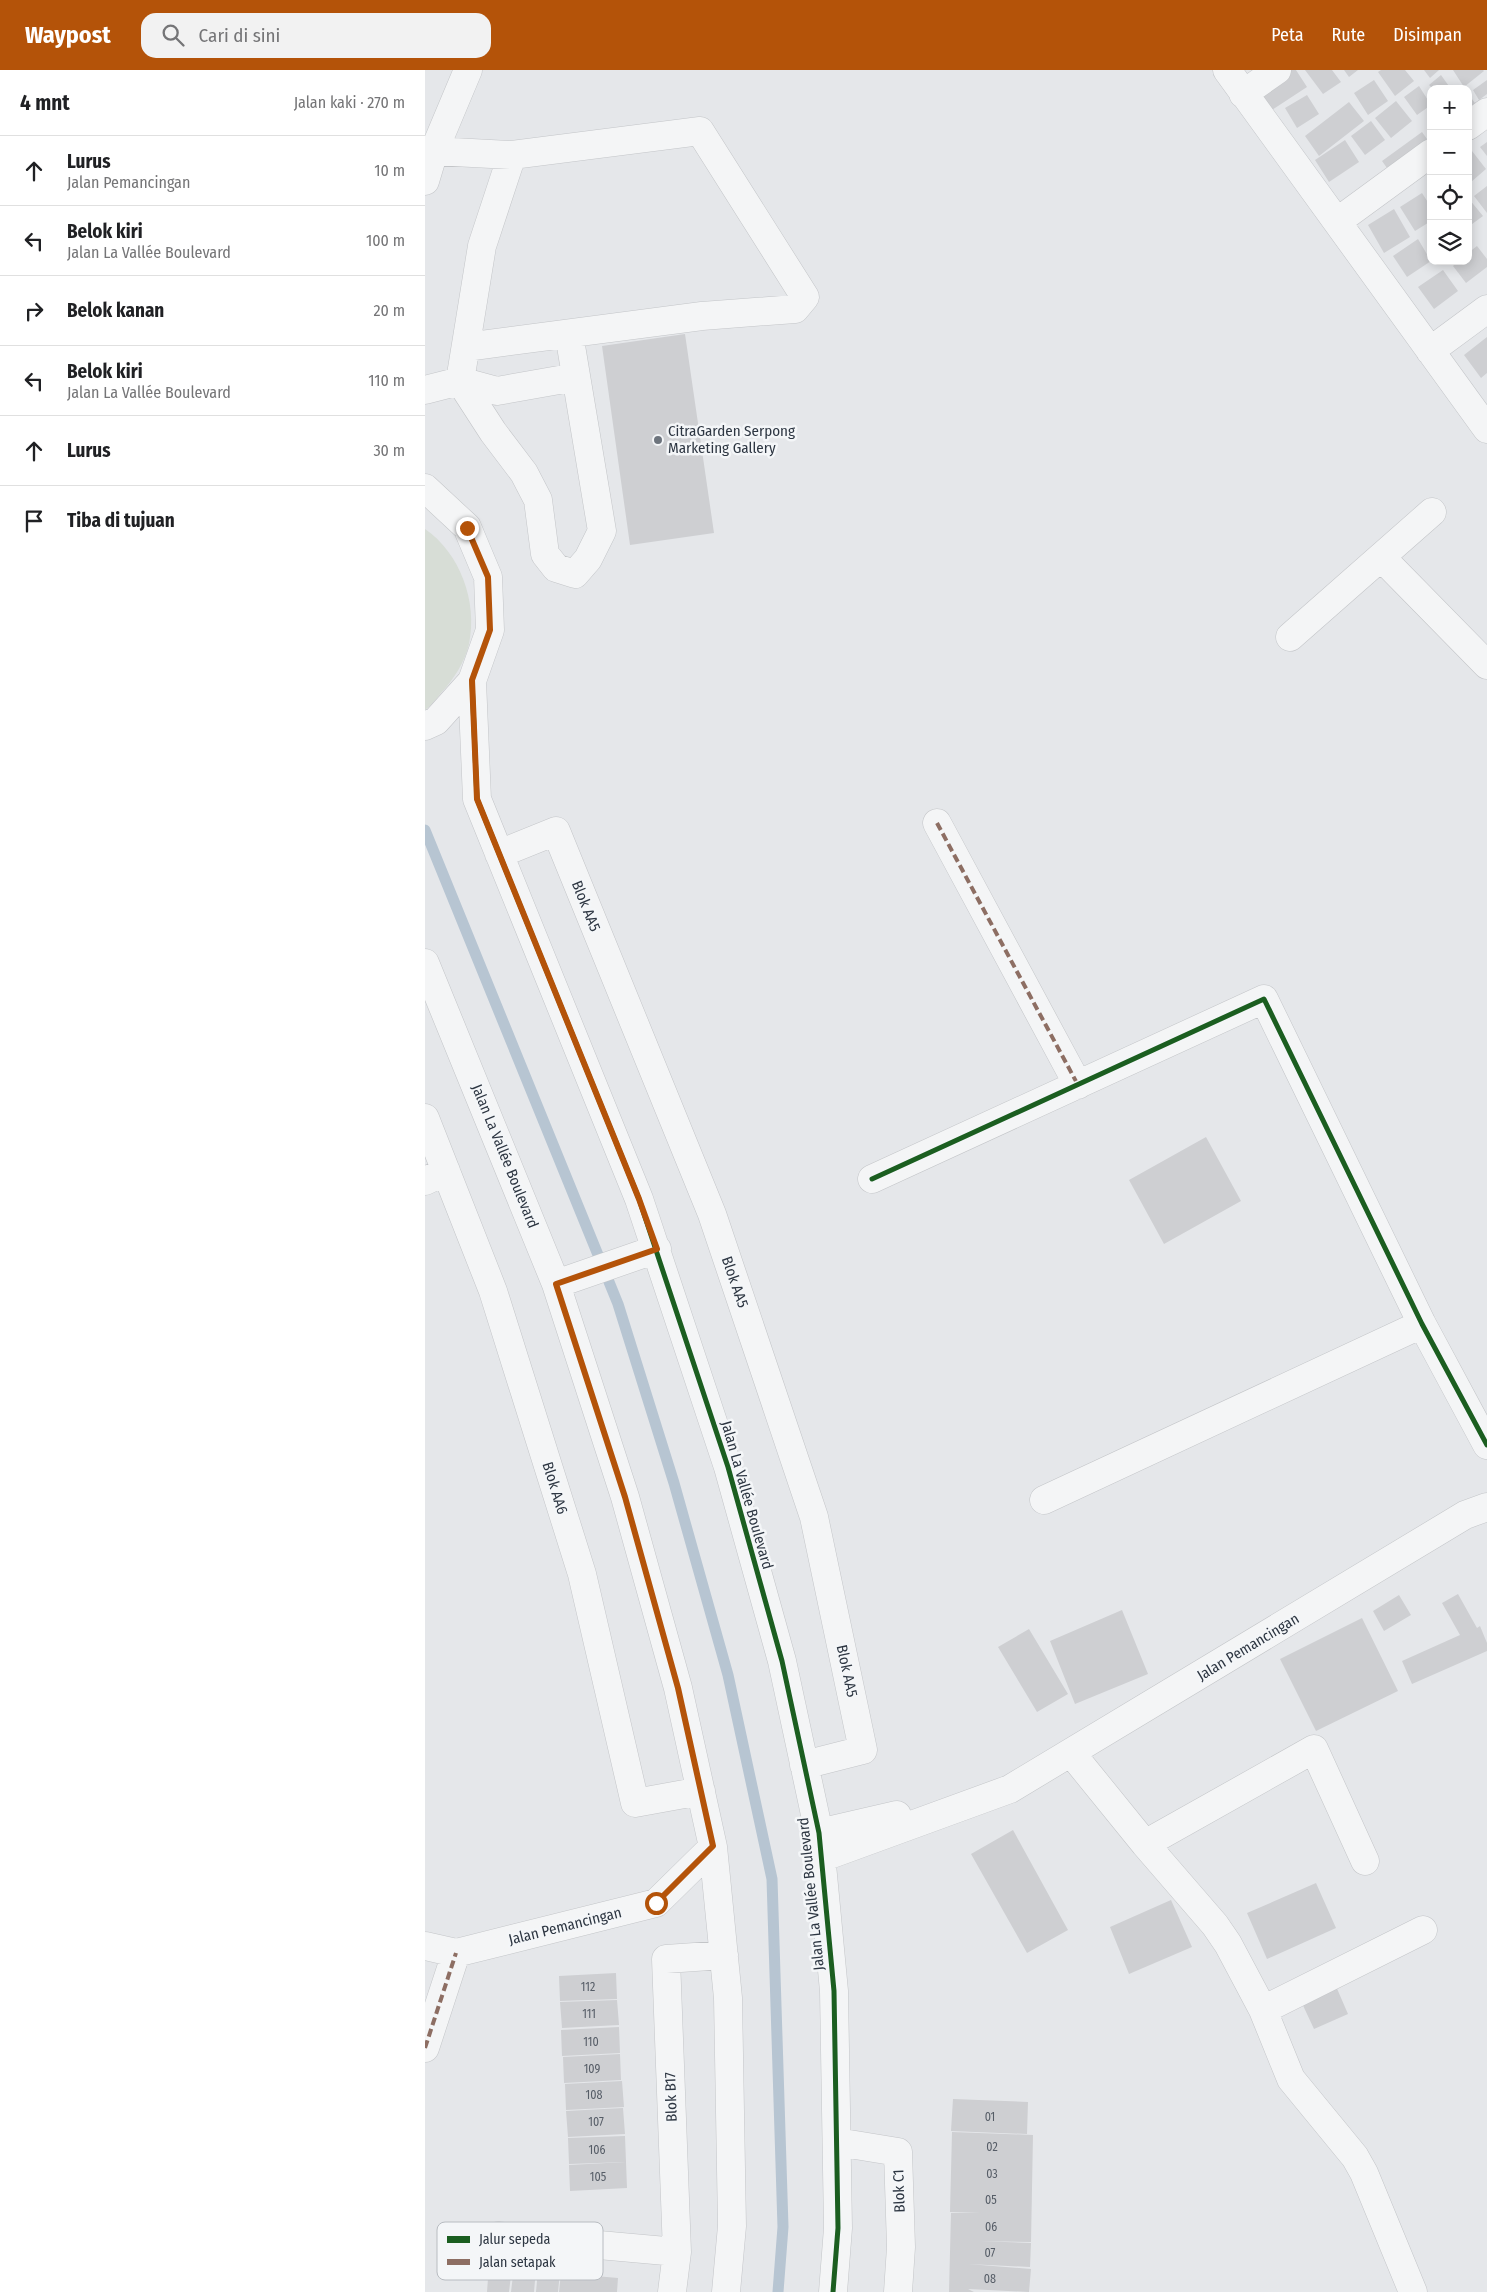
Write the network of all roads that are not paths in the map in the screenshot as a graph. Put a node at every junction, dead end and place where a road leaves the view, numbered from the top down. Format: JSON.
{"nodes":[{"id":1,"x":469,"y":70,"type":"edge"},
{"id":2,"x":1227,"y":70,"type":"edge"},
{"id":3,"x":1277,"y":70,"type":"edge"},
{"id":4,"x":1243,"y":94,"type":"junction"},
{"id":5,"x":1487,"y":112,"type":"edge"},
{"id":6,"x":1472,"y":123,"type":"edge"},
{"id":7,"x":434,"y":151,"type":"junction"},
{"id":8,"x":511,"y":155,"type":"junction"},
{"id":9,"x":1427,"y":156,"type":"edge"},
{"id":10,"x":425,"y":181,"type":"edge"},
{"id":11,"x":1338,"y":221,"type":"junction"},
{"id":12,"x":1487,"y":309,"type":"edge"},
{"id":13,"x":569,"y":334,"type":"junction"},
{"id":14,"x":466,"y":347,"type":"junction"},
{"id":15,"x":1430,"y":351,"type":"junction"},
{"id":16,"x":576,"y":377,"type":"junction"},
{"id":17,"x":459,"y":381,"type":"junction"},
{"id":18,"x":425,"y":390,"type":"edge"},
{"id":19,"x":1487,"y":428,"type":"edge"},
{"id":20,"x":426,"y":487,"type":"edge"},
{"id":21,"x":1432,"y":512,"type":"dead end"},
{"id":22,"x":1381,"y":556,"type":"junction"},
{"id":23,"x":1290,"y":637,"type":"dead end"},
{"id":24,"x":1487,"y":665,"type":"edge"},
{"id":25,"x":472,"y":680,"type":"junction"},
{"id":26,"x":425,"y":726,"type":"edge"},
{"id":27,"x":937,"y":823,"type":"dead end"},
{"id":28,"x":499,"y":854,"type":"junction"},
{"id":29,"x":425,"y":963,"type":"edge"},
{"id":30,"x":1078,"y":1085,"type":"junction"},
{"id":31,"x":425,"y":1118,"type":"edge"},
{"id":32,"x":435,"y":1176,"type":"edge"},
{"id":33,"x":871,"y":1179,"type":"dead end"},
{"id":34,"x":657,"y":1249,"type":"junction"},
{"id":35,"x":556,"y":1284,"type":"junction"},
{"id":36,"x":1421,"y":1324,"type":"junction"},
{"id":37,"x":1487,"y":1445,"type":"edge"},
{"id":38,"x":1044,"y":1500,"type":"dead end"},
{"id":39,"x":1487,"y":1507,"type":"edge"},
{"id":40,"x":1073,"y":1754,"type":"junction"},
{"id":41,"x":804,"y":1765,"type":"junction"},
{"id":42,"x":701,"y":1791,"type":"junction"},
{"id":43,"x":1145,"y":1844,"type":"junction"},
{"id":44,"x":820,"y":1845,"type":"junction"},
{"id":45,"x":713,"y":1846,"type":"junction"},
{"id":46,"x":1365,"y":1861,"type":"dead end"},
{"id":47,"x":1423,"y":1930,"type":"dead end"},
{"id":48,"x":425,"y":1946,"type":"edge"},
{"id":49,"x":456,"y":1954,"type":"junction"},
{"id":50,"x":724,"y":1955,"type":"junction"},
{"id":51,"x":1263,"y":2010,"type":"junction"},
{"id":52,"x":425,"y":2048,"type":"edge"},
{"id":53,"x":837,"y":2142,"type":"junction"},
{"id":54,"x":603,"y":2245,"type":"edge"},
{"id":55,"x":677,"y":2252,"type":"junction"},
{"id":56,"x":672,"y":2292,"type":"edge"},
{"id":57,"x":726,"y":2292,"type":"edge"},
{"id":58,"x":833,"y":2292,"type":"edge"},
{"id":59,"x":898,"y":2292,"type":"edge"},
{"id":60,"x":1413,"y":2292,"type":"edge"}],
"edges":[{"from":1,"to":7,"type":"street"},
{"from":2,"to":4,"type":"street"},
{"from":3,"to":4,"type":"street"},
{"from":4,"to":11,"type":"street"},
{"from":5,"to":6,"type":"street"},
{"from":7,"to":8,"type":"street"},
{"from":7,"to":10,"type":"street"},
{"from":8,"to":13,"type":"street"},
{"from":8,"to":14,"type":"street"},
{"from":9,"to":11,"type":"street"},
{"from":11,"to":15,"type":"street"},
{"from":12,"to":15,"type":"street"},
{"from":13,"to":14,"type":"street"},
{"from":13,"to":16,"type":"street"},
{"from":14,"to":17,"type":"street"},
{"from":15,"to":19,"type":"street"},
{"from":16,"to":17,"type":"street"},
{"from":16,"to":17,"type":"street"},
{"from":17,"to":18,"type":"street"},
{"from":20,"to":25,"type":"street"},
{"from":21,"to":22,"type":"street"},
{"from":22,"to":23,"type":"street"},
{"from":22,"to":24,"type":"street"},
{"from":25,"to":26,"type":"street"},
{"from":25,"to":28,"type":"street","name":"Jalan La Vallée Boulevard"},
{"from":27,"to":30,"type":"street"},
{"from":28,"to":34,"type":"street","name":"Jalan La Vallée Boulevard"},
{"from":28,"to":41,"type":"street","name":"Blok AA5"},
{"from":29,"to":35,"type":"street","name":"Jalan La Vallée Boulevard"},
{"from":30,"to":33,"type":"street"},
{"from":30,"to":36,"type":"street"},
{"from":31,"to":32,"type":"street","name":"Blok AA6"},
{"from":32,"to":42,"type":"street","name":"Blok AA6"},
{"from":34,"to":35,"type":"street"},
{"from":34,"to":41,"type":"street","name":"Jalan La Vallée Boulevard"},
{"from":35,"to":42,"type":"street","name":"Jalan La Vallée Boulevard"},
{"from":36,"to":37,"type":"street"},
{"from":36,"to":38,"type":"street"},
{"from":39,"to":40,"type":"street","name":"Jalan Pemancingan"},
{"from":40,"to":43,"type":"street"},
{"from":40,"to":44,"type":"street","name":"Jalan Pemancingan"},
{"from":41,"to":44,"type":"street","name":"Jalan La Vallée Boulevard"},
{"from":42,"to":45,"type":"street","name":"Jalan La Vallée Boulevard"},
{"from":43,"to":46,"type":"street"},
{"from":43,"to":51,"type":"street"},
{"from":44,"to":53,"type":"street","name":"Jalan La Vallée Boulevard"},
{"from":45,"to":49,"type":"street","name":"Jalan Pemancingan"},
{"from":45,"to":50,"type":"street","name":"Jalan La Vallée Boulevard"},
{"from":47,"to":51,"type":"street"},
{"from":48,"to":49,"type":"street","name":"Jalan Pemancingan"},
{"from":49,"to":52,"type":"street"},
{"from":50,"to":55,"type":"street","name":"Blok B17"},
{"from":50,"to":57,"type":"street","name":"Jalan La Vallée Boulevard"},
{"from":51,"to":60,"type":"street"},
{"from":53,"to":58,"type":"street","name":"Jalan La Vallée Boulevard"},
{"from":53,"to":59,"type":"street","name":"Blok C1"},
{"from":54,"to":55,"type":"street"},
{"from":55,"to":56,"type":"street","name":"Blok B17"}]}
